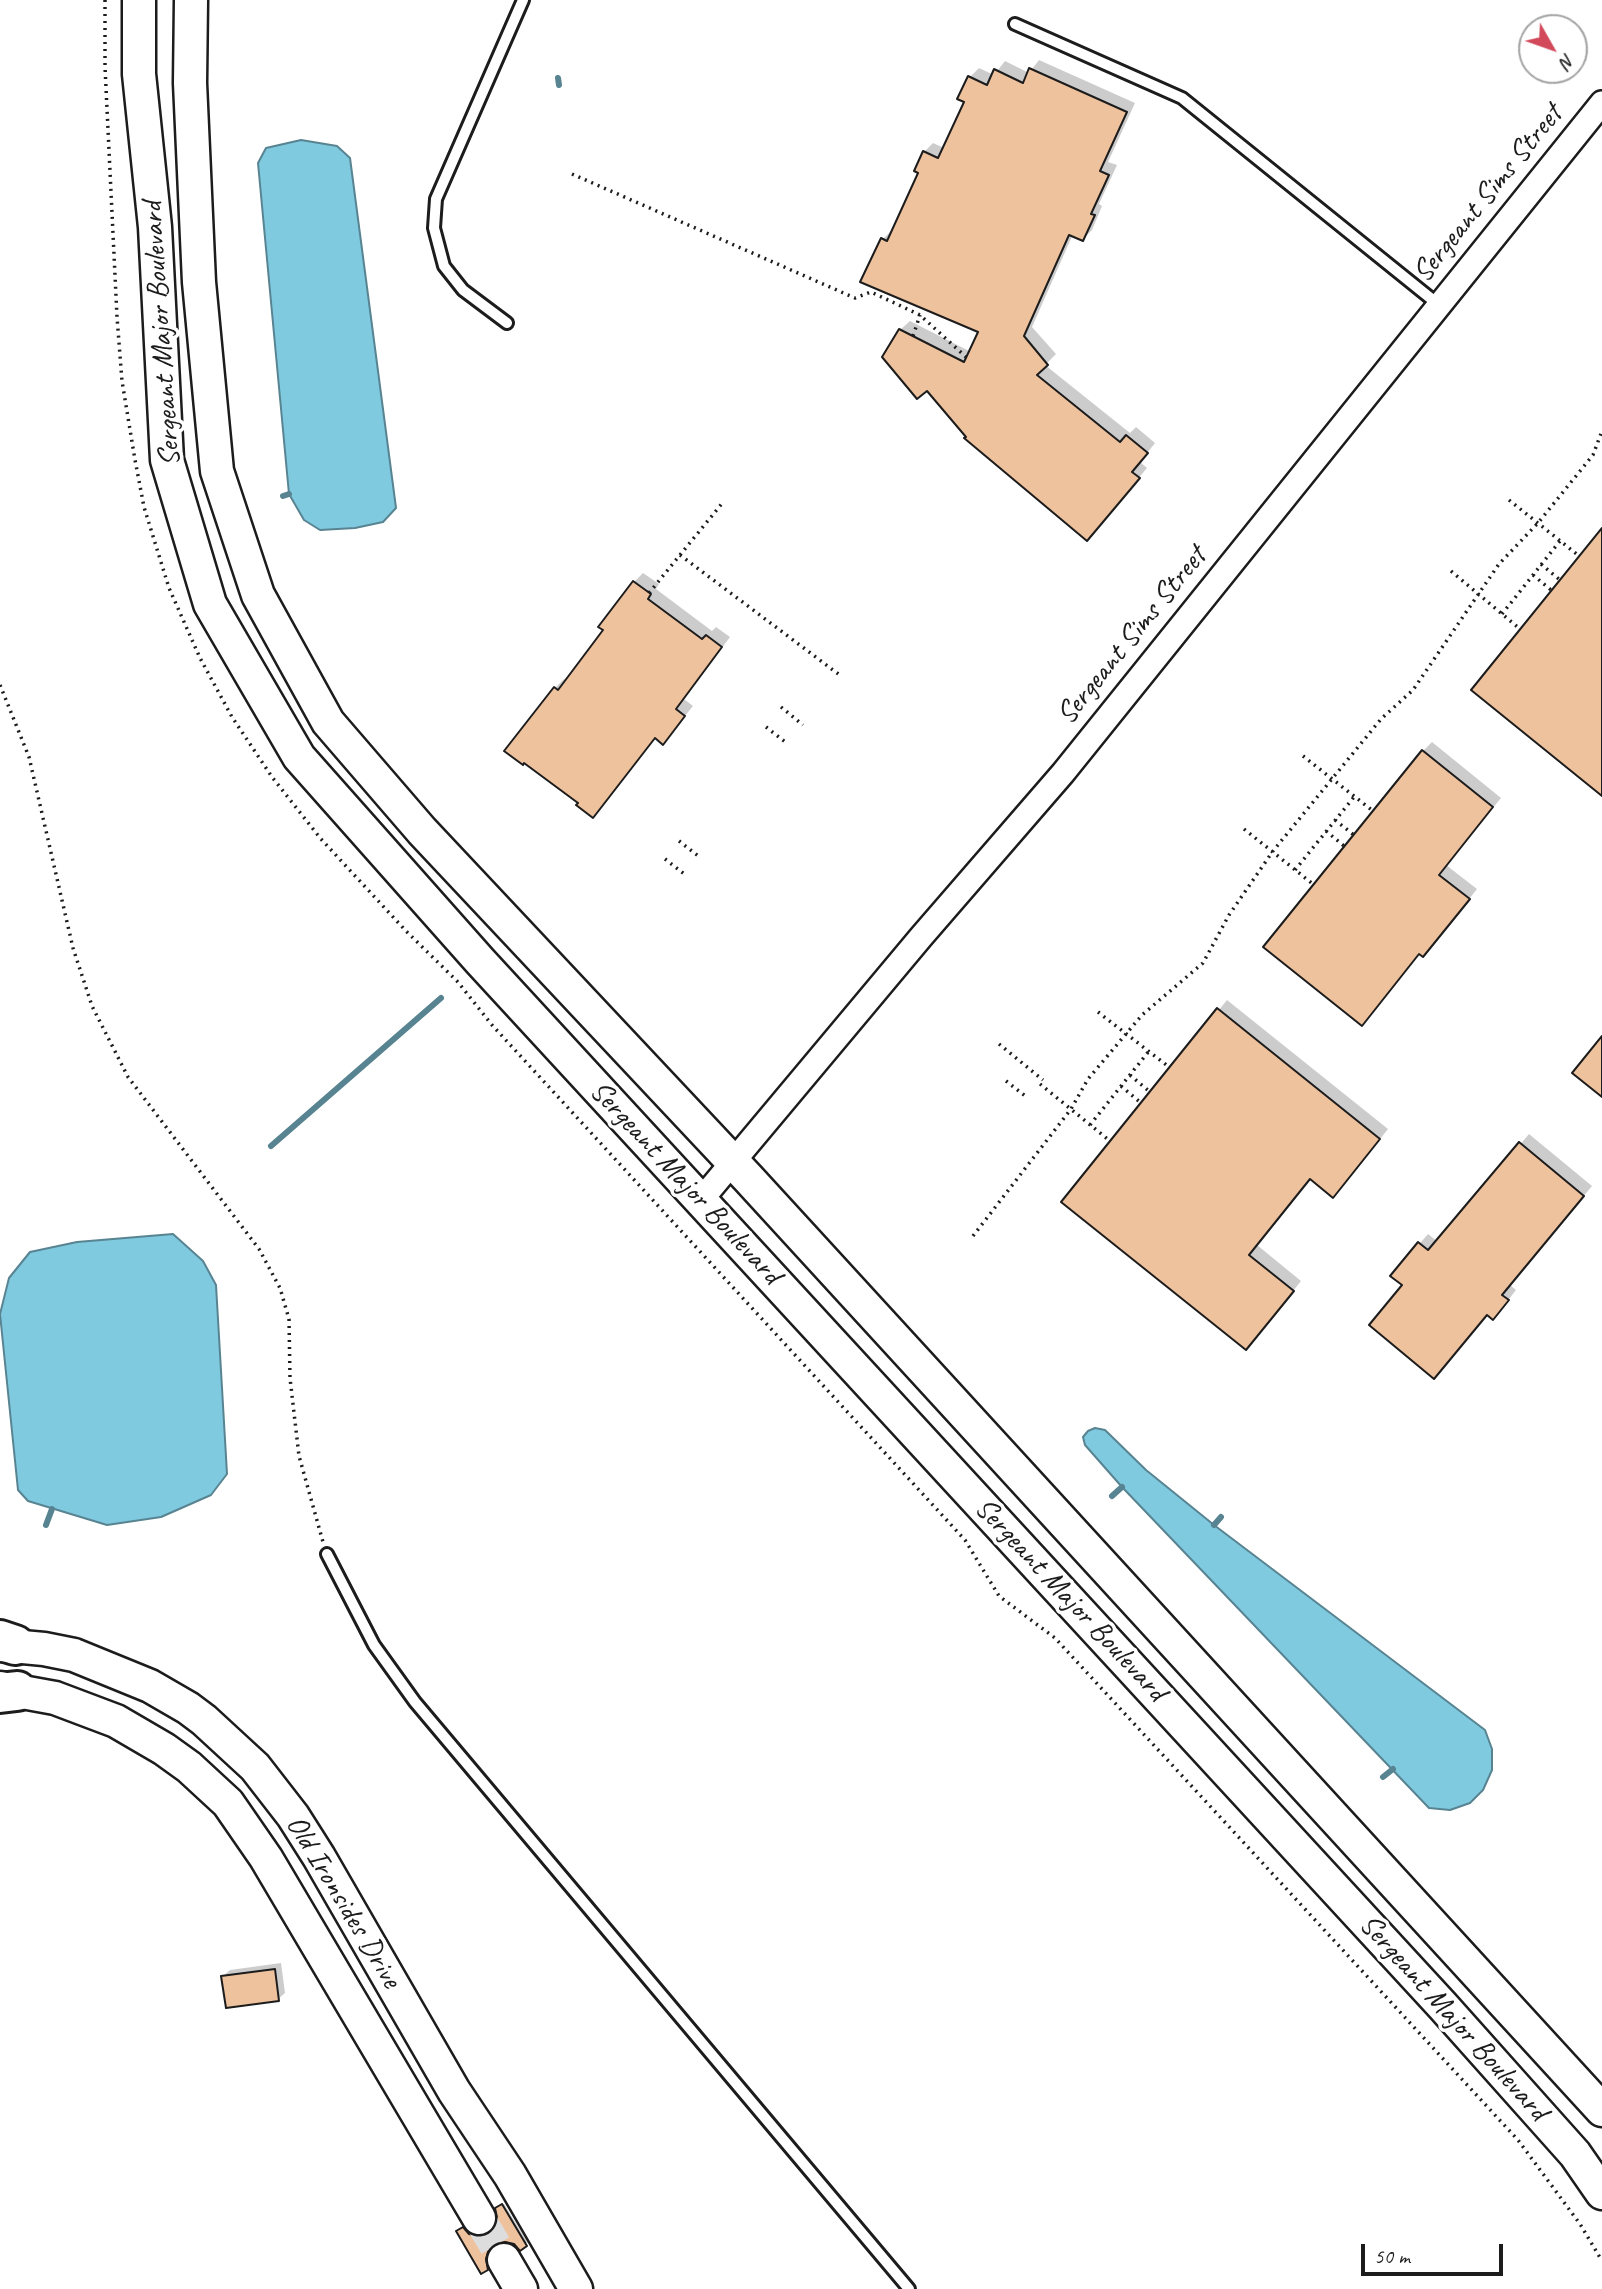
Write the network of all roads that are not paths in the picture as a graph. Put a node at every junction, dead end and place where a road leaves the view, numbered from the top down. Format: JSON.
{"nodes":[{"id":1,"x":139,"y":0,"type":"edge"},
{"id":2,"x":191,"y":0,"type":"edge"},
{"id":3,"x":523,"y":0,"type":"edge"},
{"id":4,"x":1015,"y":24,"type":"dead end"},
{"id":5,"x":1602,"y":103,"type":"edge"},
{"id":6,"x":196,"y":221,"type":"junction"},
{"id":7,"x":155,"y":226,"type":"junction"},
{"id":8,"x":1439,"y":305,"type":"junction"},
{"id":9,"x":507,"y":323,"type":"dead end"},
{"id":10,"x":732,"y":1163,"type":"junction"},
{"id":11,"x":701,"y":1200,"type":"junction"},
{"id":12,"x":327,"y":1554,"type":"road end"},
{"id":13,"x":5,"y":1643,"type":"edge"},
{"id":14,"x":6,"y":1691,"type":"edge"},
{"id":15,"x":1477,"y":1973,"type":"junction"},
{"id":16,"x":1442,"y":2005,"type":"junction"},
{"id":17,"x":424,"y":2040,"type":"junction"},
{"id":18,"x":386,"y":2062,"type":"junction"},
{"id":19,"x":1602,"y":2110,"type":"edge"},
{"id":20,"x":1602,"y":2193,"type":"edge"},
{"id":21,"x":479,"y":2218,"type":"tunnel mouth"},
{"id":22,"x":504,"y":2260,"type":"tunnel mouth"},
{"id":23,"x":521,"y":2289,"type":"edge"},
{"id":24,"x":576,"y":2289,"type":"edge"},
{"id":25,"x":909,"y":2289,"type":"edge"}],
"edges":[{"from":1,"to":7,"type":"street","name":"Sergeant Major Boulevard"},
{"from":2,"to":6,"type":"street","name":"Sergeant Major Boulevard"},
{"from":3,"to":9,"type":"lane"},
{"from":4,"to":8,"type":"lane"},
{"from":5,"to":8,"type":"street","name":"Sergeant Sims Street"},
{"from":6,"to":7,"type":"street"},
{"from":6,"to":10,"type":"street","name":"Sergeant Major Boulevard"},
{"from":7,"to":11,"type":"street","name":"Sergeant Major Boulevard"},
{"from":8,"to":10,"type":"street","name":"Sergeant Sims Street"},
{"from":10,"to":11,"type":"street","name":"Sergeant Sims Street"},
{"from":10,"to":15,"type":"street","name":"Sergeant Major Boulevard"},
{"from":11,"to":16,"type":"street","name":"Sergeant Major Boulevard"},
{"from":12,"to":25,"type":"lane"},
{"from":13,"to":17,"type":"street","name":"Old Ironsides Drive"},
{"from":14,"to":18,"type":"street","name":"Old Ironsides Drive"},
{"from":15,"to":16,"type":"street"},
{"from":15,"to":19,"type":"street","name":"Sergeant Major Boulevard"},
{"from":16,"to":20,"type":"street","name":"Sergeant Major Boulevard"},
{"from":17,"to":18,"type":"street"},
{"from":17,"to":24,"type":"street","name":"Old Ironsides Drive"},
{"from":18,"to":21,"type":"street","name":"Old Ironsides Drive"},
{"from":22,"to":23,"type":"street"}]}
